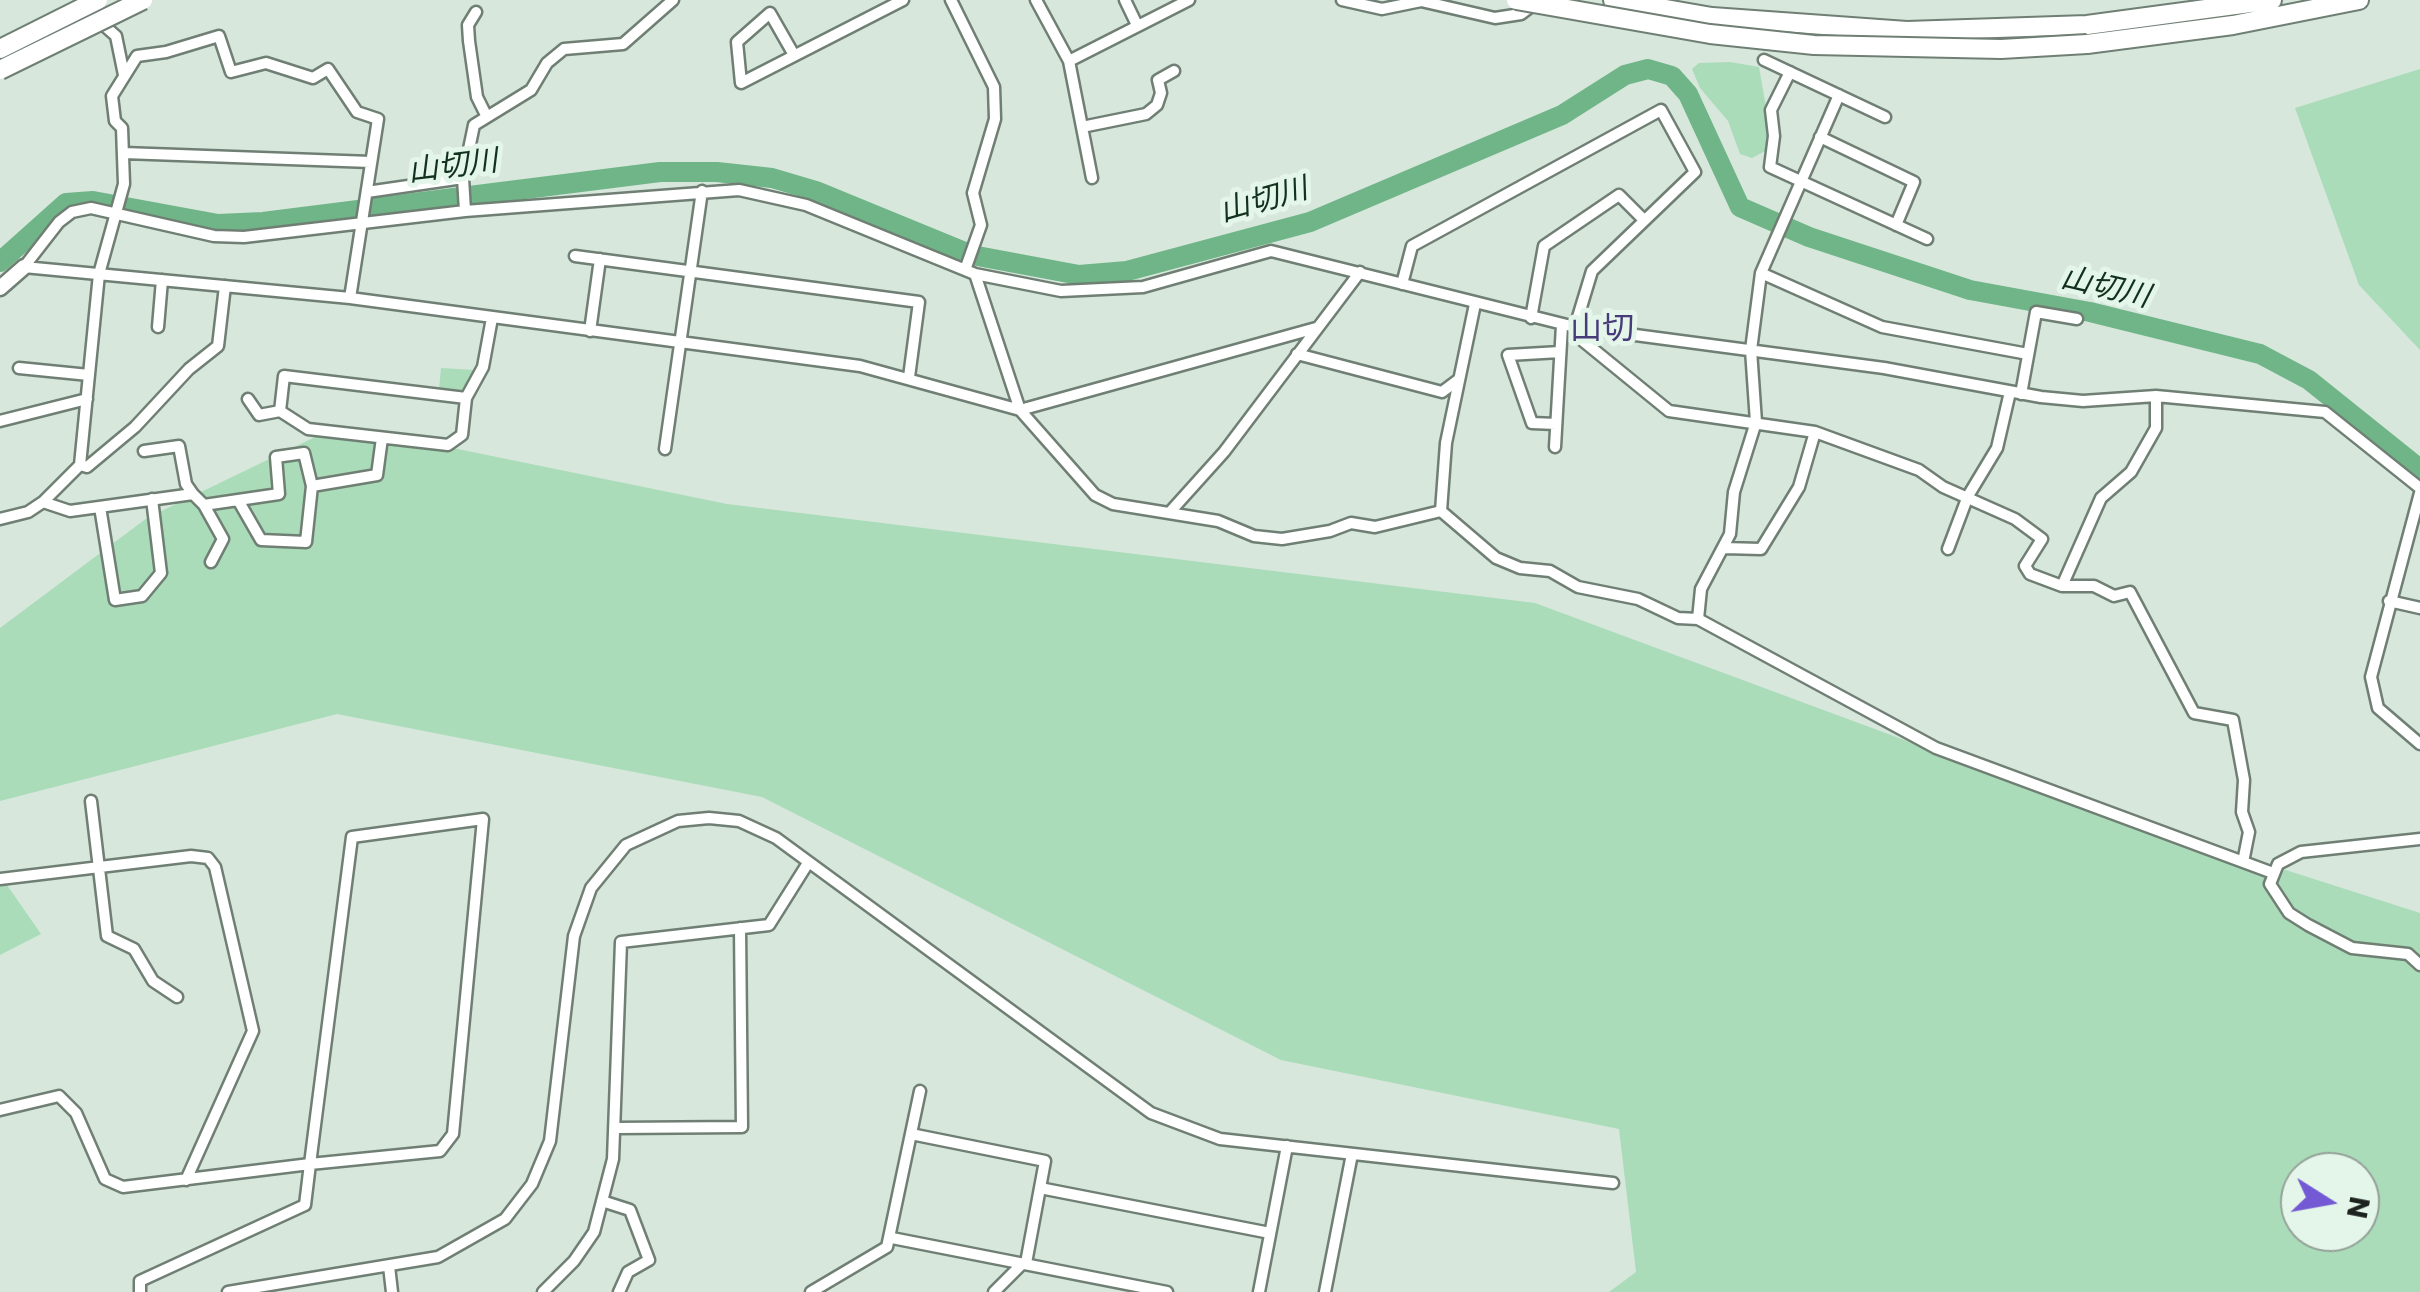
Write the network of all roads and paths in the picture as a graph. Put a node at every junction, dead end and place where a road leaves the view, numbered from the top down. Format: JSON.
{"nodes":[{"id":1,"x":89,"y":0,"type":"edge"},
{"id":2,"x":98,"y":0,"type":"edge"},
{"id":3,"x":142,"y":0,"type":"edge"},
{"id":4,"x":673,"y":0,"type":"edge"},
{"id":5,"x":903,"y":0,"type":"edge"},
{"id":6,"x":951,"y":0,"type":"edge"},
{"id":7,"x":1036,"y":0,"type":"edge"},
{"id":8,"x":1124,"y":0,"type":"edge"},
{"id":9,"x":1189,"y":0,"type":"edge"},
{"id":10,"x":1342,"y":0,"type":"edge"},
{"id":11,"x":1516,"y":0,"type":"edge"},
{"id":12,"x":1538,"y":0,"type":"edge"},
{"id":13,"x":1613,"y":0,"type":"edge"},
{"id":14,"x":2272,"y":0,"type":"edge"},
{"id":15,"x":2360,"y":0,"type":"edge"},
{"id":16,"x":476,"y":12,"type":"dead end"},
{"id":17,"x":1138,"y":25,"type":"junction"},
{"id":18,"x":2087,"y":35,"type":"junction"},
{"id":19,"x":0,"y":49,"type":"edge"},
{"id":20,"x":794,"y":56,"type":"junction"},
{"id":21,"x":1764,"y":60,"type":"dead end"},
{"id":22,"x":1069,"y":61,"type":"junction"},
{"id":23,"x":0,"y":70,"type":"edge"},
{"id":24,"x":1174,"y":71,"type":"dead end"},
{"id":25,"x":1790,"y":72,"type":"junction"},
{"id":26,"x":124,"y":76,"type":"junction"},
{"id":27,"x":1839,"y":95,"type":"junction"},
{"id":28,"x":486,"y":115,"type":"junction"},
{"id":29,"x":1885,"y":117,"type":"dead end"},
{"id":30,"x":1082,"y":127,"type":"junction"},
{"id":31,"x":1820,"y":138,"type":"junction"},
{"id":32,"x":124,"y":152,"type":"junction"},
{"id":33,"x":372,"y":162,"type":"junction"},
{"id":34,"x":1092,"y":178,"type":"dead end"},
{"id":35,"x":463,"y":180,"type":"junction"},
{"id":36,"x":1801,"y":181,"type":"junction"},
{"id":37,"x":702,"y":191,"type":"junction"},
{"id":38,"x":367,"y":195,"type":"junction"},
{"id":39,"x":465,"y":208,"type":"junction"},
{"id":40,"x":119,"y":211,"type":"junction"},
{"id":41,"x":1644,"y":220,"type":"junction"},
{"id":42,"x":363,"y":221,"type":"junction"},
{"id":43,"x":1896,"y":224,"type":"junction"},
{"id":44,"x":1927,"y":239,"type":"dead end"},
{"id":45,"x":575,"y":256,"type":"dead end"},
{"id":46,"x":600,"y":259,"type":"junction"},
{"id":47,"x":24,"y":267,"type":"junction"},
{"id":48,"x":970,"y":268,"type":"junction"},
{"id":49,"x":690,"y":272,"type":"junction"},
{"id":50,"x":1360,"y":272,"type":"junction"},
{"id":51,"x":1761,"y":273,"type":"junction"},
{"id":52,"x":99,"y":274,"type":"junction"},
{"id":53,"x":162,"y":280,"type":"junction"},
{"id":54,"x":1402,"y":284,"type":"junction"},
{"id":55,"x":225,"y":286,"type":"junction"},
{"id":56,"x":0,"y":288,"type":"edge"},
{"id":57,"x":350,"y":298,"type":"junction"},
{"id":58,"x":1475,"y":304,"type":"junction"},
{"id":59,"x":492,"y":318,"type":"junction"},
{"id":60,"x":1531,"y":318,"type":"junction"},
{"id":61,"x":2077,"y":319,"type":"dead end"},
{"id":62,"x":1562,"y":324,"type":"junction"},
{"id":63,"x":158,"y":326,"type":"dead end"},
{"id":64,"x":1575,"y":327,"type":"junction"},
{"id":65,"x":1316,"y":328,"type":"junction"},
{"id":66,"x":590,"y":331,"type":"junction"},
{"id":67,"x":680,"y":343,"type":"junction"},
{"id":68,"x":1751,"y":350,"type":"junction"},
{"id":69,"x":1560,"y":352,"type":"junction"},
{"id":70,"x":1297,"y":354,"type":"junction"},
{"id":71,"x":2028,"y":354,"type":"junction"},
{"id":72,"x":19,"y":368,"type":"dead end"},
{"id":73,"x":89,"y":375,"type":"junction"},
{"id":74,"x":909,"y":377,"type":"junction"},
{"id":75,"x":1458,"y":380,"type":"junction"},
{"id":76,"x":2016,"y":393,"type":"junction"},
{"id":77,"x":2156,"y":396,"type":"junction"},
{"id":78,"x":466,"y":398,"type":"junction"},
{"id":79,"x":86,"y":400,"type":"junction"},
{"id":80,"x":248,"y":400,"type":"dead end"},
{"id":81,"x":1020,"y":410,"type":"junction"},
{"id":82,"x":280,"y":412,"type":"junction"},
{"id":83,"x":0,"y":421,"type":"edge"},
{"id":84,"x":1756,"y":422,"type":"junction"},
{"id":85,"x":1556,"y":424,"type":"junction"},
{"id":86,"x":1815,"y":432,"type":"junction"},
{"id":87,"x":382,"y":438,"type":"junction"},
{"id":88,"x":1554,"y":447,"type":"dead end"},
{"id":89,"x":665,"y":449,"type":"dead end"},
{"id":90,"x":144,"y":451,"type":"dead end"},
{"id":91,"x":80,"y":464,"type":"junction"},
{"id":92,"x":312,"y":486,"type":"junction"},
{"id":93,"x":2420,"y":491,"type":"edge"},
{"id":94,"x":193,"y":494,"type":"junction"},
{"id":95,"x":1968,"y":496,"type":"junction"},
{"id":96,"x":152,"y":500,"type":"junction"},
{"id":97,"x":238,"y":500,"type":"junction"},
{"id":98,"x":42,"y":502,"type":"junction"},
{"id":99,"x":204,"y":505,"type":"junction"},
{"id":100,"x":100,"y":507,"type":"junction"},
{"id":101,"x":1440,"y":511,"type":"junction"},
{"id":102,"x":1170,"y":512,"type":"junction"},
{"id":103,"x":0,"y":519,"type":"edge"},
{"id":104,"x":1724,"y":548,"type":"junction"},
{"id":105,"x":1948,"y":549,"type":"dead end"},
{"id":106,"x":211,"y":562,"type":"dead end"},
{"id":107,"x":2062,"y":586,"type":"junction"},
{"id":108,"x":2389,"y":600,"type":"junction"},
{"id":109,"x":2420,"y":608,"type":"edge"},
{"id":110,"x":1698,"y":619,"type":"junction"},
{"id":111,"x":2420,"y":744,"type":"edge"},
{"id":112,"x":91,"y":801,"type":"dead end"},
{"id":113,"x":2420,"y":839,"type":"edge"},
{"id":114,"x":2243,"y":862,"type":"junction"},
{"id":115,"x":808,"y":863,"type":"junction"},
{"id":116,"x":99,"y":867,"type":"junction"},
{"id":117,"x":2273,"y":873,"type":"junction"},
{"id":118,"x":0,"y":879,"type":"edge"},
{"id":119,"x":740,"y":928,"type":"junction"},
{"id":120,"x":2420,"y":965,"type":"edge"},
{"id":121,"x":177,"y":997,"type":"dead end"},
{"id":122,"x":920,"y":1091,"type":"dead end"},
{"id":123,"x":0,"y":1110,"type":"edge"},
{"id":124,"x":617,"y":1128,"type":"junction"},
{"id":125,"x":912,"y":1134,"type":"junction"},
{"id":126,"x":1288,"y":1146,"type":"junction"},
{"id":127,"x":1352,"y":1154,"type":"junction"},
{"id":128,"x":310,"y":1164,"type":"junction"},
{"id":129,"x":186,"y":1180,"type":"junction"},
{"id":130,"x":1613,"y":1183,"type":"dead end"},
{"id":131,"x":1040,"y":1188,"type":"junction"},
{"id":132,"x":602,"y":1201,"type":"junction"},
{"id":133,"x":1270,"y":1233,"type":"junction"},
{"id":134,"x":892,"y":1238,"type":"junction"},
{"id":135,"x":1024,"y":1263,"type":"junction"},
{"id":136,"x":389,"y":1266,"type":"junction"},
{"id":137,"x":140,"y":1292,"type":"edge"},
{"id":138,"x":228,"y":1292,"type":"edge"},
{"id":139,"x":392,"y":1292,"type":"edge"},
{"id":140,"x":543,"y":1292,"type":"edge"},
{"id":141,"x":619,"y":1292,"type":"edge"},
{"id":142,"x":810,"y":1292,"type":"edge"},
{"id":143,"x":994,"y":1292,"type":"edge"},
{"id":144,"x":1168,"y":1292,"type":"edge"},
{"id":145,"x":1259,"y":1292,"type":"edge"},
{"id":146,"x":1325,"y":1292,"type":"edge"}],
"edges":[{"from":1,"to":26,"type":"street"},
{"from":2,"to":19,"type":"highway","bridge":true},
{"from":3,"to":23,"type":"highway","bridge":true},
{"from":4,"to":28,"type":"street"},
{"from":5,"to":20,"type":"street"},
{"from":6,"to":48,"type":"street"},
{"from":7,"to":22,"type":"street"},
{"from":8,"to":17,"type":"street"},
{"from":9,"to":17,"type":"street"},
{"from":10,"to":12,"type":"street"},
{"from":11,"to":18,"type":"highway","bridge":true},
{"from":13,"to":18,"type":"highway"},
{"from":14,"to":18,"type":"highway"},
{"from":15,"to":18,"type":"highway"},
{"from":16,"to":28,"type":"street"},
{"from":17,"to":22,"type":"street"},
{"from":20,"to":20,"type":"street"},
{"from":21,"to":25,"type":"street"},
{"from":22,"to":30,"type":"street"},
{"from":24,"to":30,"type":"street"},
{"from":25,"to":27,"type":"street"},
{"from":25,"to":36,"type":"street"},
{"from":26,"to":32,"type":"street"},
{"from":26,"to":33,"type":"street"},
{"from":27,"to":29,"type":"street"},
{"from":27,"to":31,"type":"street"},
{"from":28,"to":35,"type":"street"},
{"from":30,"to":34,"type":"street"},
{"from":31,"to":36,"type":"street"},
{"from":31,"to":43,"type":"street"},
{"from":32,"to":33,"type":"street"},
{"from":32,"to":40,"type":"street"},
{"from":33,"to":38,"type":"street"},
{"from":35,"to":38,"type":"street"},
{"from":35,"to":39,"type":"street"},
{"from":36,"to":43,"type":"street"},
{"from":36,"to":51,"type":"street"},
{"from":37,"to":39,"type":"street"},
{"from":37,"to":48,"type":"street"},
{"from":37,"to":49,"type":"street"},
{"from":38,"to":42,"type":"street"},
{"from":39,"to":42,"type":"street"},
{"from":40,"to":42,"type":"street"},
{"from":40,"to":47,"type":"street"},
{"from":40,"to":52,"type":"street"},
{"from":41,"to":54,"type":"street"},
{"from":41,"to":60,"type":"street"},
{"from":41,"to":64,"type":"street"},
{"from":42,"to":57,"type":"street"},
{"from":43,"to":44,"type":"street"},
{"from":45,"to":46,"type":"street"},
{"from":46,"to":49,"type":"street"},
{"from":46,"to":66,"type":"street"},
{"from":47,"to":52,"type":"street"},
{"from":47,"to":56,"type":"street"},
{"from":48,"to":50,"type":"street"},
{"from":48,"to":81,"type":"street"},
{"from":49,"to":67,"type":"street"},
{"from":49,"to":74,"type":"street"},
{"from":50,"to":54,"type":"street"},
{"from":50,"to":65,"type":"street"},
{"from":51,"to":68,"type":"street"},
{"from":51,"to":71,"type":"street"},
{"from":52,"to":53,"type":"street"},
{"from":52,"to":73,"type":"street"},
{"from":53,"to":55,"type":"street"},
{"from":53,"to":63,"type":"street"},
{"from":54,"to":58,"type":"street"},
{"from":55,"to":57,"type":"street"},
{"from":55,"to":91,"type":"street"},
{"from":57,"to":59,"type":"street"},
{"from":58,"to":60,"type":"street"},
{"from":58,"to":75,"type":"street"},
{"from":59,"to":66,"type":"street"},
{"from":59,"to":78,"type":"street"},
{"from":60,"to":62,"type":"street"},
{"from":61,"to":71,"type":"street"},
{"from":62,"to":64,"type":"street"},
{"from":62,"to":69,"type":"street"},
{"from":64,"to":68,"type":"street"},
{"from":64,"to":84,"type":"street"},
{"from":65,"to":70,"type":"street"},
{"from":65,"to":81,"type":"street"},
{"from":66,"to":67,"type":"street"},
{"from":67,"to":74,"type":"street"},
{"from":67,"to":89,"type":"street"},
{"from":68,"to":76,"type":"street"},
{"from":68,"to":84,"type":"street"},
{"from":69,"to":85,"type":"street"},
{"from":69,"to":85,"type":"street"},
{"from":70,"to":75,"type":"street"},
{"from":70,"to":102,"type":"street"},
{"from":71,"to":76,"type":"street"},
{"from":72,"to":73,"type":"street"},
{"from":73,"to":79,"type":"street"},
{"from":74,"to":81,"type":"street"},
{"from":75,"to":101,"type":"street"},
{"from":76,"to":77,"type":"street"},
{"from":76,"to":95,"type":"street"},
{"from":77,"to":93,"type":"street"},
{"from":77,"to":107,"type":"street"},
{"from":78,"to":82,"type":"street"},
{"from":78,"to":87,"type":"street"},
{"from":79,"to":83,"type":"street"},
{"from":79,"to":91,"type":"street"},
{"from":80,"to":82,"type":"street"},
{"from":81,"to":102,"type":"street"},
{"from":82,"to":87,"type":"street"},
{"from":84,"to":86,"type":"street"},
{"from":84,"to":104,"type":"street"},
{"from":85,"to":88,"type":"street"},
{"from":86,"to":95,"type":"street"},
{"from":86,"to":104,"type":"street"},
{"from":87,"to":92,"type":"street"},
{"from":90,"to":94,"type":"street"},
{"from":91,"to":98,"type":"street"},
{"from":92,"to":97,"type":"street"},
{"from":92,"to":97,"type":"street"},
{"from":93,"to":108,"type":"street"},
{"from":94,"to":96,"type":"street"},
{"from":94,"to":99,"type":"street"},
{"from":95,"to":105,"type":"street"},
{"from":95,"to":107,"type":"street"},
{"from":96,"to":100,"type":"street"},
{"from":96,"to":100,"type":"street"},
{"from":97,"to":99,"type":"street"},
{"from":98,"to":100,"type":"street"},
{"from":98,"to":103,"type":"street"},
{"from":99,"to":106,"type":"street"},
{"from":101,"to":102,"type":"street"},
{"from":101,"to":110,"type":"street"},
{"from":104,"to":110,"type":"street"},
{"from":107,"to":114,"type":"street"},
{"from":108,"to":109,"type":"street"},
{"from":108,"to":111,"type":"street"},
{"from":110,"to":114,"type":"street"},
{"from":112,"to":116,"type":"street"},
{"from":113,"to":117,"type":"street"},
{"from":114,"to":117,"type":"street"},
{"from":115,"to":119,"type":"street"},
{"from":115,"to":126,"type":"street"},
{"from":115,"to":136,"type":"street"},
{"from":116,"to":118,"type":"street"},
{"from":116,"to":121,"type":"street"},
{"from":116,"to":129,"type":"street"},
{"from":117,"to":120,"type":"street"},
{"from":119,"to":124,"type":"street"},
{"from":119,"to":124,"type":"street"},
{"from":122,"to":125,"type":"street"},
{"from":123,"to":129,"type":"street"},
{"from":124,"to":132,"type":"street"},
{"from":125,"to":131,"type":"street"},
{"from":125,"to":134,"type":"street"},
{"from":126,"to":127,"type":"street"},
{"from":126,"to":133,"type":"street"},
{"from":127,"to":130,"type":"street"},
{"from":127,"to":146,"type":"street"},
{"from":128,"to":128,"type":"street"},
{"from":128,"to":129,"type":"street"},
{"from":128,"to":137,"type":"street"},
{"from":131,"to":133,"type":"street"},
{"from":131,"to":135,"type":"street"},
{"from":132,"to":140,"type":"street"},
{"from":132,"to":141,"type":"street"},
{"from":133,"to":145,"type":"street"},
{"from":134,"to":135,"type":"street"},
{"from":134,"to":142,"type":"street"},
{"from":135,"to":143,"type":"street"},
{"from":135,"to":144,"type":"street"},
{"from":136,"to":138,"type":"street"},
{"from":136,"to":139,"type":"street"}]}
